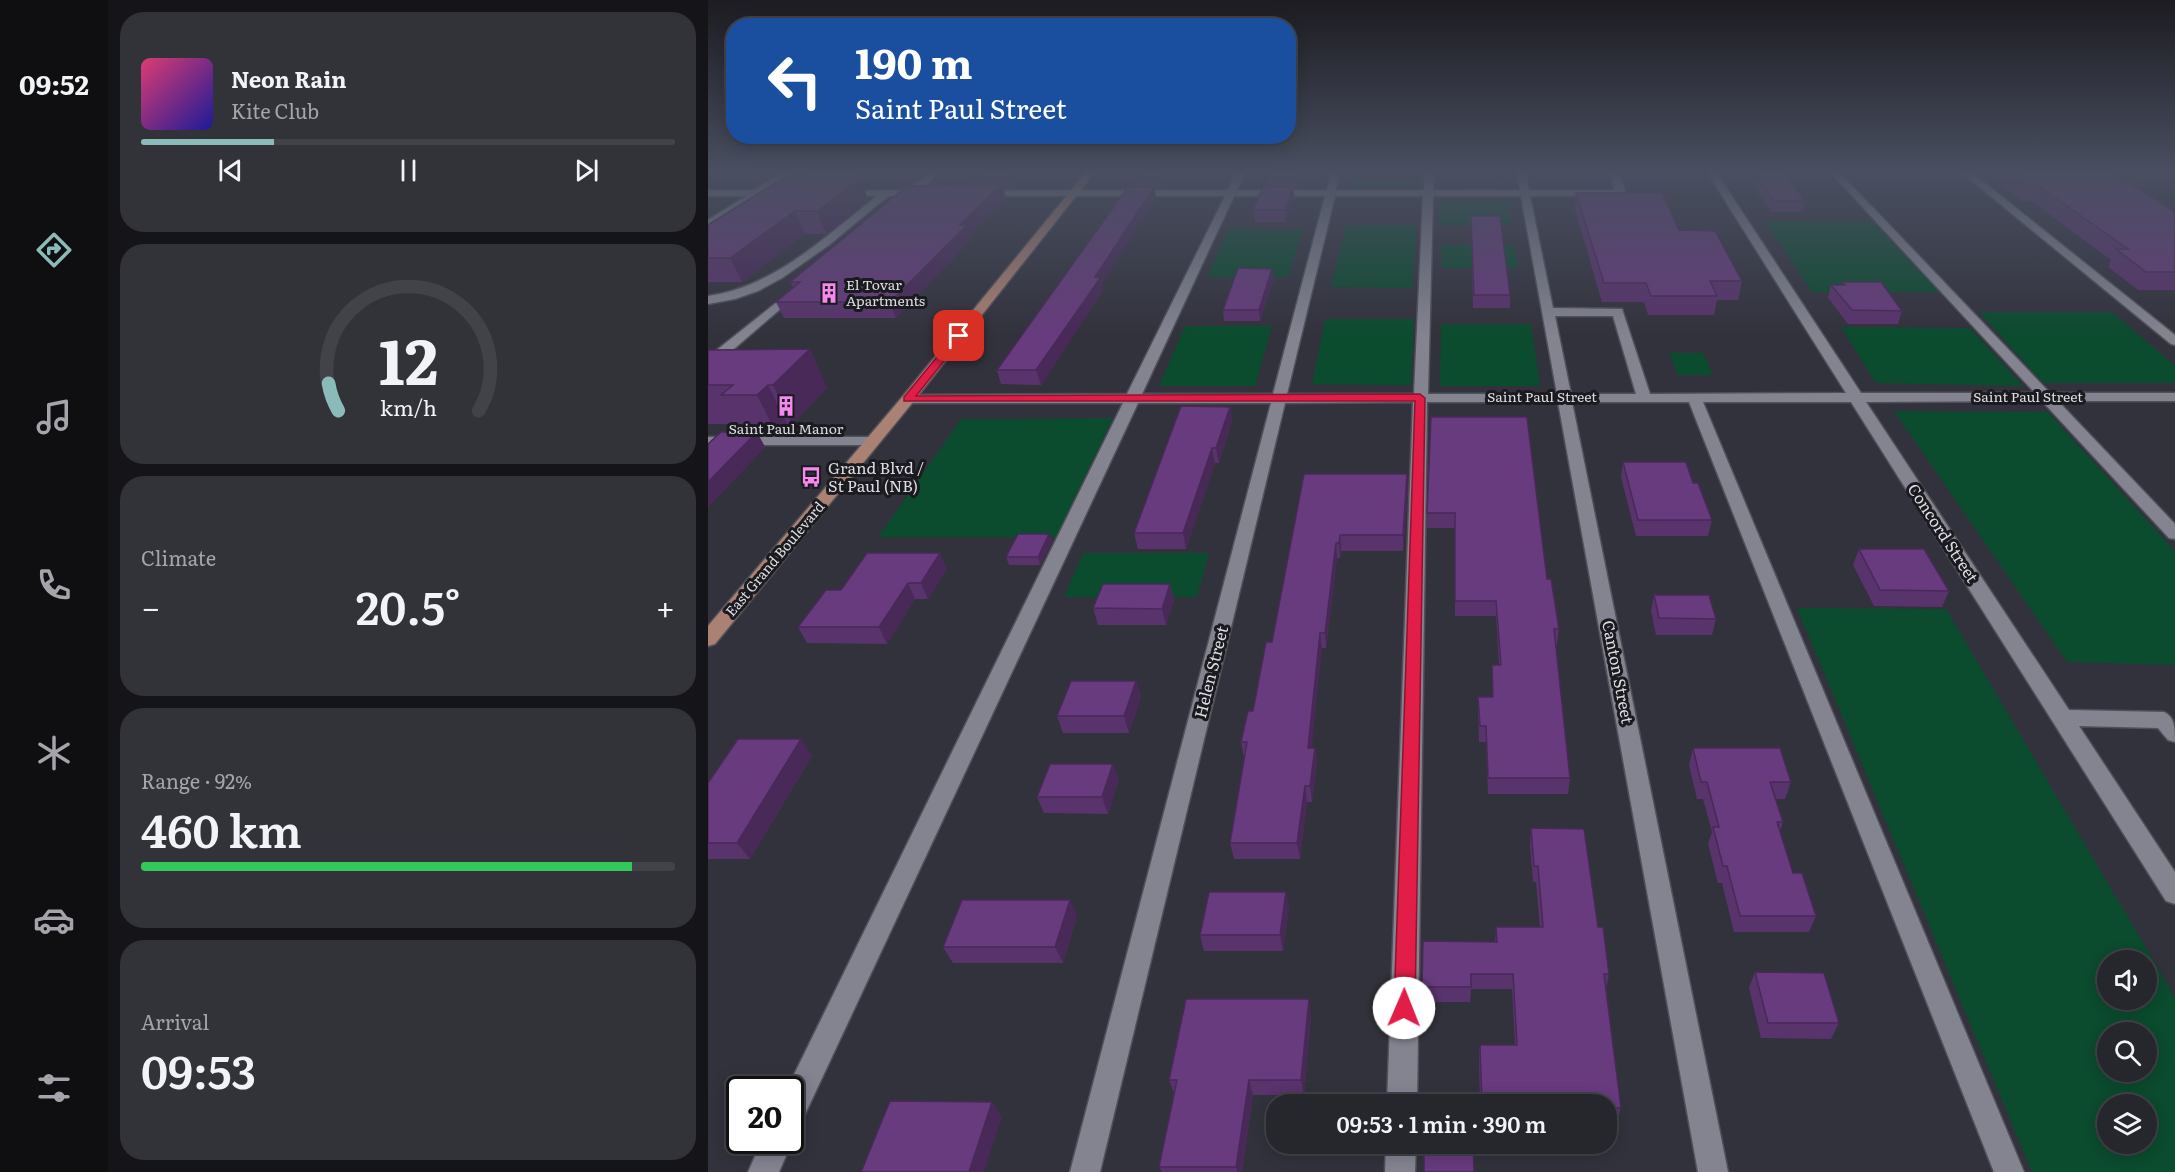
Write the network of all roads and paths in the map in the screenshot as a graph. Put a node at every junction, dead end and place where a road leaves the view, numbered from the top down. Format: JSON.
{"nodes":[{"id":1,"x":842,"y":227,"type":"edge"},
{"id":2,"x":1047,"y":227,"type":"edge"},
{"id":3,"x":1216,"y":227,"type":"edge"},
{"id":4,"x":1322,"y":227,"type":"edge"},
{"id":5,"x":1428,"y":227,"type":"edge"},
{"id":6,"x":1532,"y":227,"type":"edge"},
{"id":7,"x":1746,"y":227,"type":"edge"},
{"id":8,"x":1886,"y":227,"type":"edge"},
{"id":9,"x":2033,"y":227,"type":"edge"},
{"id":10,"x":805,"y":282,"type":"edge"},
{"id":11,"x":708,"y":300,"type":"edge"},
{"id":12,"x":1548,"y":312,"type":"junction"},
{"id":13,"x":2175,"y":341,"type":"edge"},
{"id":14,"x":708,"y":364,"type":"edge"},
{"id":15,"x":1565,"y":397,"type":"junction"},
{"id":16,"x":1644,"y":397,"type":"junction"},
{"id":17,"x":1694,"y":397,"type":"junction"},
{"id":18,"x":1855,"y":397,"type":"junction"},
{"id":19,"x":2046,"y":397,"type":"junction"},
{"id":20,"x":2175,"y":397,"type":"edge"},
{"id":21,"x":1132,"y":398,"type":"junction"},
{"id":22,"x":1280,"y":398,"type":"junction"},
{"id":23,"x":1420,"y":398,"type":"junction"},
{"id":24,"x":908,"y":399,"type":"junction"},
{"id":25,"x":708,"y":441,"type":"edge"},
{"id":26,"x":874,"y":441,"type":"junction"},
{"id":27,"x":2175,"y":534,"type":"edge"},
{"id":28,"x":708,"y":639,"type":"edge"},
{"id":29,"x":2062,"y":717,"type":"junction"},
{"id":30,"x":2175,"y":734,"type":"edge"},
{"id":31,"x":2175,"y":893,"type":"edge"},
{"id":32,"x":804,"y":1086,"type":"edge"},
{"id":33,"x":1402,"y":1094,"type":"edge"},
{"id":34,"x":771,"y":1154,"type":"edge"},
{"id":35,"x":1401,"y":1154,"type":"edge"},
{"id":36,"x":763,"y":1172,"type":"edge"},
{"id":37,"x":1085,"y":1172,"type":"edge"},
{"id":38,"x":1400,"y":1172,"type":"edge"},
{"id":39,"x":1713,"y":1172,"type":"edge"},
{"id":40,"x":2009,"y":1172,"type":"edge"}],
"edges":[{"from":1,"to":11,"type":"street"},
{"from":2,"to":24,"type":"main road","name":"East Grand Boulevard"},
{"from":3,"to":21,"type":"street"},
{"from":4,"to":22,"type":"street","name":"Helen Street"},
{"from":5,"to":23,"type":"street"},
{"from":6,"to":12,"type":"street","name":"Canton Street"},
{"from":7,"to":18,"type":"street","name":"Concord Street"},
{"from":8,"to":19,"type":"street"},
{"from":9,"to":13,"type":"street"},
{"from":10,"to":14,"type":"street"},
{"from":12,"to":15,"type":"street","name":"Canton Street"},
{"from":12,"to":16,"type":"street"},
{"from":15,"to":16,"type":"street","name":"Saint Paul Street"},
{"from":15,"to":23,"type":"street","name":"Saint Paul Street"},
{"from":15,"to":39,"type":"street","name":"Canton Street"},
{"from":16,"to":17,"type":"street","name":"Saint Paul Street"},
{"from":17,"to":18,"type":"street","name":"Saint Paul Street"},
{"from":17,"to":40,"type":"street"},
{"from":18,"to":19,"type":"street","name":"Saint Paul Street"},
{"from":18,"to":29,"type":"street","name":"Concord Street"},
{"from":19,"to":20,"type":"street","name":"Saint Paul Street"},
{"from":19,"to":27,"type":"street"},
{"from":21,"to":22,"type":"street","name":"Saint Paul Street"},
{"from":21,"to":24,"type":"street","name":"Saint Paul Street"},
{"from":21,"to":32,"type":"street"},
{"from":22,"to":23,"type":"street","name":"Saint Paul Street"},
{"from":22,"to":37,"type":"street","name":"Helen Street"},
{"from":23,"to":33,"type":"street"},
{"from":24,"to":26,"type":"main road","name":"East Grand Boulevard"},
{"from":25,"to":26,"type":"street"},
{"from":26,"to":28,"type":"main road","name":"East Grand Boulevard"},
{"from":29,"to":30,"type":"street"},
{"from":29,"to":31,"type":"street","name":"Concord Street"},
{"from":34,"to":36,"type":"street"},
{"from":35,"to":38,"type":"street"}]}
